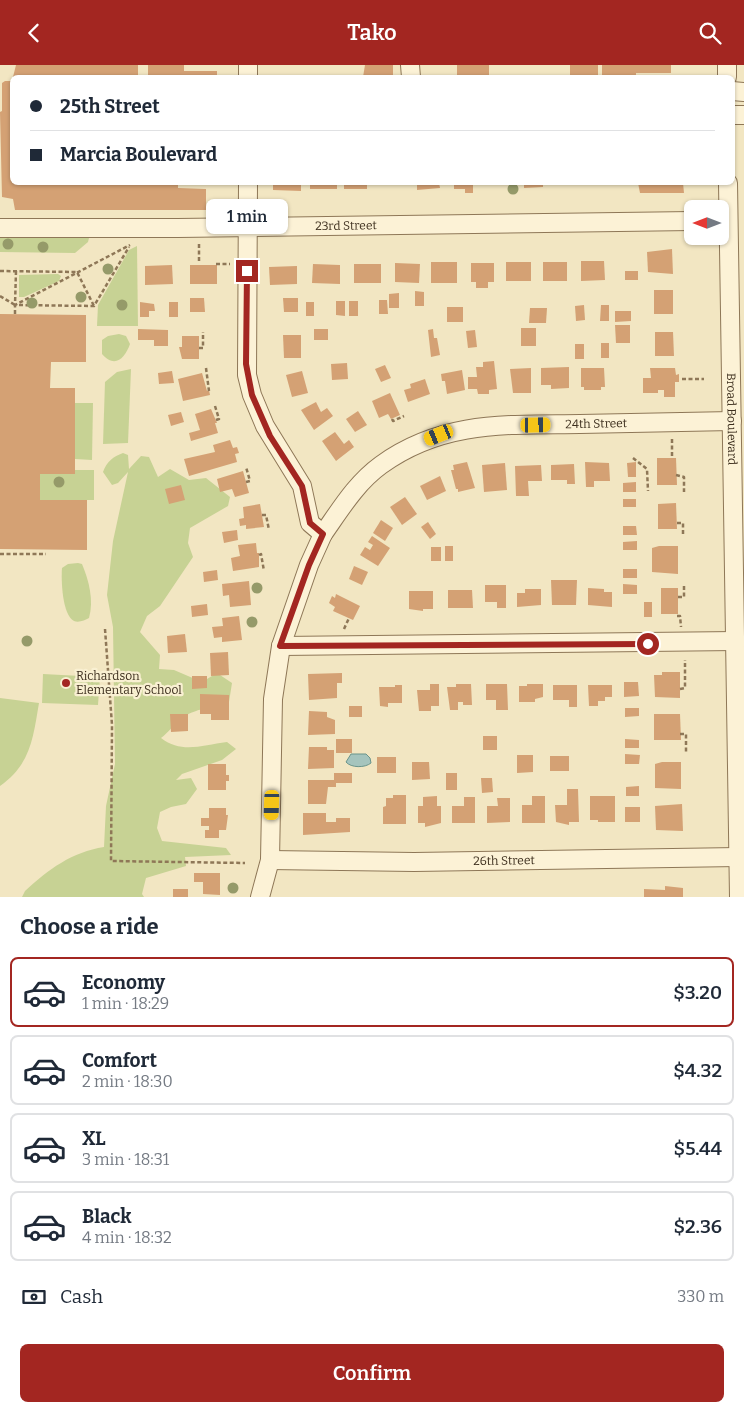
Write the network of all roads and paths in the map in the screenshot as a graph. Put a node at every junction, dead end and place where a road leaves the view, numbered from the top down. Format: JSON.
{"nodes":[{"id":1,"x":248,"y":185,"type":"edge"},
{"id":2,"x":728,"y":185,"type":"edge"},
{"id":3,"x":731,"y":220,"type":"edge"},
{"id":4,"x":684,"y":221,"type":"edge"},
{"id":5,"x":248,"y":227,"type":"junction"},
{"id":6,"x":0,"y":228,"type":"edge"},
{"id":7,"x":199,"y":243,"type":"junction"},
{"id":8,"x":207,"y":243,"type":"dead end"},
{"id":9,"x":192,"y":244,"type":"dead end"},
{"id":10,"x":199,"y":261,"type":"dead end"},
{"id":11,"x":216,"y":264,"type":"dead end"},
{"id":12,"x":230,"y":264,"type":"dead end"},
{"id":13,"x":0,"y":271,"type":"edge"},
{"id":14,"x":16,"y":271,"type":"junction"},
{"id":15,"x":77,"y":272,"type":"junction"},
{"id":16,"x":0,"y":296,"type":"edge"},
{"id":17,"x":15,"y":305,"type":"junction"},
{"id":18,"x":94,"y":306,"type":"junction"},
{"id":19,"x":15,"y":314,"type":"dead end"},
{"id":20,"x":203,"y":332,"type":"dead end"},
{"id":21,"x":199,"y":348,"type":"dead end"},
{"id":22,"x":206,"y":368,"type":"dead end"},
{"id":23,"x":682,"y":379,"type":"dead end"},
{"id":24,"x":704,"y":379,"type":"dead end"},
{"id":25,"x":209,"y":391,"type":"dead end"},
{"id":26,"x":215,"y":406,"type":"dead end"},
{"id":27,"x":404,"y":416,"type":"dead end"},
{"id":28,"x":392,"y":419,"type":"dead end"},
{"id":29,"x":216,"y":420,"type":"dead end"},
{"id":30,"x":732,"y":421,"type":"junction"},
{"id":31,"x":672,"y":439,"type":"dead end"},
{"id":32,"x":633,"y":458,"type":"dead end"},
{"id":33,"x":672,"y":458,"type":"dead end"},
{"id":34,"x":246,"y":467,"type":"dead end"},
{"id":35,"x":676,"y":475,"type":"dead end"},
{"id":36,"x":246,"y":482,"type":"dead end"},
{"id":37,"x":648,"y":491,"type":"dead end"},
{"id":38,"x":684,"y":492,"type":"dead end"},
{"id":39,"x":262,"y":515,"type":"dead end"},
{"id":40,"x":677,"y":523,"type":"dead end"},
{"id":41,"x":269,"y":530,"type":"dead end"},
{"id":42,"x":323,"y":534,"type":"junction"},
{"id":43,"x":683,"y":535,"type":"dead end"},
{"id":44,"x":0,"y":554,"type":"edge"},
{"id":45,"x":46,"y":554,"type":"dead end"},
{"id":46,"x":259,"y":555,"type":"dead end"},
{"id":47,"x":264,"y":571,"type":"dead end"},
{"id":48,"x":684,"y":584,"type":"dead end"},
{"id":49,"x":678,"y":597,"type":"dead end"},
{"id":50,"x":678,"y":617,"type":"dead end"},
{"id":51,"x":349,"y":618,"type":"dead end"},
{"id":52,"x":681,"y":628,"type":"dead end"},
{"id":53,"x":105,"y":629,"type":"dead end"},
{"id":54,"x":342,"y":632,"type":"dead end"},
{"id":55,"x":736,"y":641,"type":"junction"},
{"id":56,"x":280,"y":646,"type":"junction"},
{"id":57,"x":685,"y":659,"type":"dead end"},
{"id":58,"x":680,"y":689,"type":"dead end"},
{"id":59,"x":680,"y":733,"type":"dead end"},
{"id":60,"x":686,"y":752,"type":"dead end"},
{"id":61,"x":741,"y":752,"type":"edge"},
{"id":62,"x":738,"y":857,"type":"junction"},
{"id":63,"x":270,"y":859,"type":"junction"},
{"id":64,"x":245,"y":863,"type":"dead end"},
{"id":65,"x":260,"y":897,"type":"edge"},
{"id":66,"x":739,"y":897,"type":"edge"}],
"edges":[{"from":1,"to":5,"type":"street"},
{"from":2,"to":3,"type":"street","name":"Broad Boulevard"},
{"from":3,"to":30,"type":"street","name":"Broad Boulevard"},
{"from":4,"to":5,"type":"street","name":"23rd Street"},
{"from":5,"to":6,"type":"street","name":"23rd Street"},
{"from":5,"to":42,"type":"street"},
{"from":7,"to":8,"type":"path"},
{"from":7,"to":9,"type":"path"},
{"from":7,"to":10,"type":"path"},
{"from":11,"to":12,"type":"path"},
{"from":13,"to":14,"type":"path"},
{"from":14,"to":15,"type":"path"},
{"from":14,"to":17,"type":"path"},
{"from":15,"to":17,"type":"path"},
{"from":15,"to":18,"type":"path"},
{"from":15,"to":18,"type":"path"},
{"from":16,"to":17,"type":"path"},
{"from":17,"to":18,"type":"path"},
{"from":17,"to":19,"type":"path"},
{"from":20,"to":21,"type":"path"},
{"from":22,"to":25,"type":"path"},
{"from":23,"to":24,"type":"path"},
{"from":26,"to":29,"type":"path"},
{"from":27,"to":28,"type":"path"},
{"from":30,"to":42,"type":"street","name":"24th Street"},
{"from":30,"to":55,"type":"street","name":"Broad Boulevard"},
{"from":31,"to":33,"type":"path"},
{"from":32,"to":37,"type":"path"},
{"from":34,"to":36,"type":"path"},
{"from":35,"to":38,"type":"path"},
{"from":39,"to":41,"type":"path"},
{"from":40,"to":43,"type":"path"},
{"from":42,"to":56,"type":"street","name":"24th Street"},
{"from":44,"to":45,"type":"path"},
{"from":46,"to":47,"type":"path"},
{"from":48,"to":49,"type":"path"},
{"from":50,"to":52,"type":"path"},
{"from":51,"to":54,"type":"path"},
{"from":53,"to":64,"type":"path"},
{"from":55,"to":56,"type":"street"},
{"from":55,"to":61,"type":"street","name":"Broad Boulevard"},
{"from":56,"to":63,"type":"street","name":"24th Street"},
{"from":57,"to":58,"type":"path"},
{"from":59,"to":60,"type":"path"},
{"from":61,"to":62,"type":"street","name":"Broad Boulevard"},
{"from":62,"to":63,"type":"street","name":"26th Street"},
{"from":62,"to":66,"type":"street","name":"Broad Boulevard"},
{"from":63,"to":65,"type":"street","name":"24th Street"}]}
